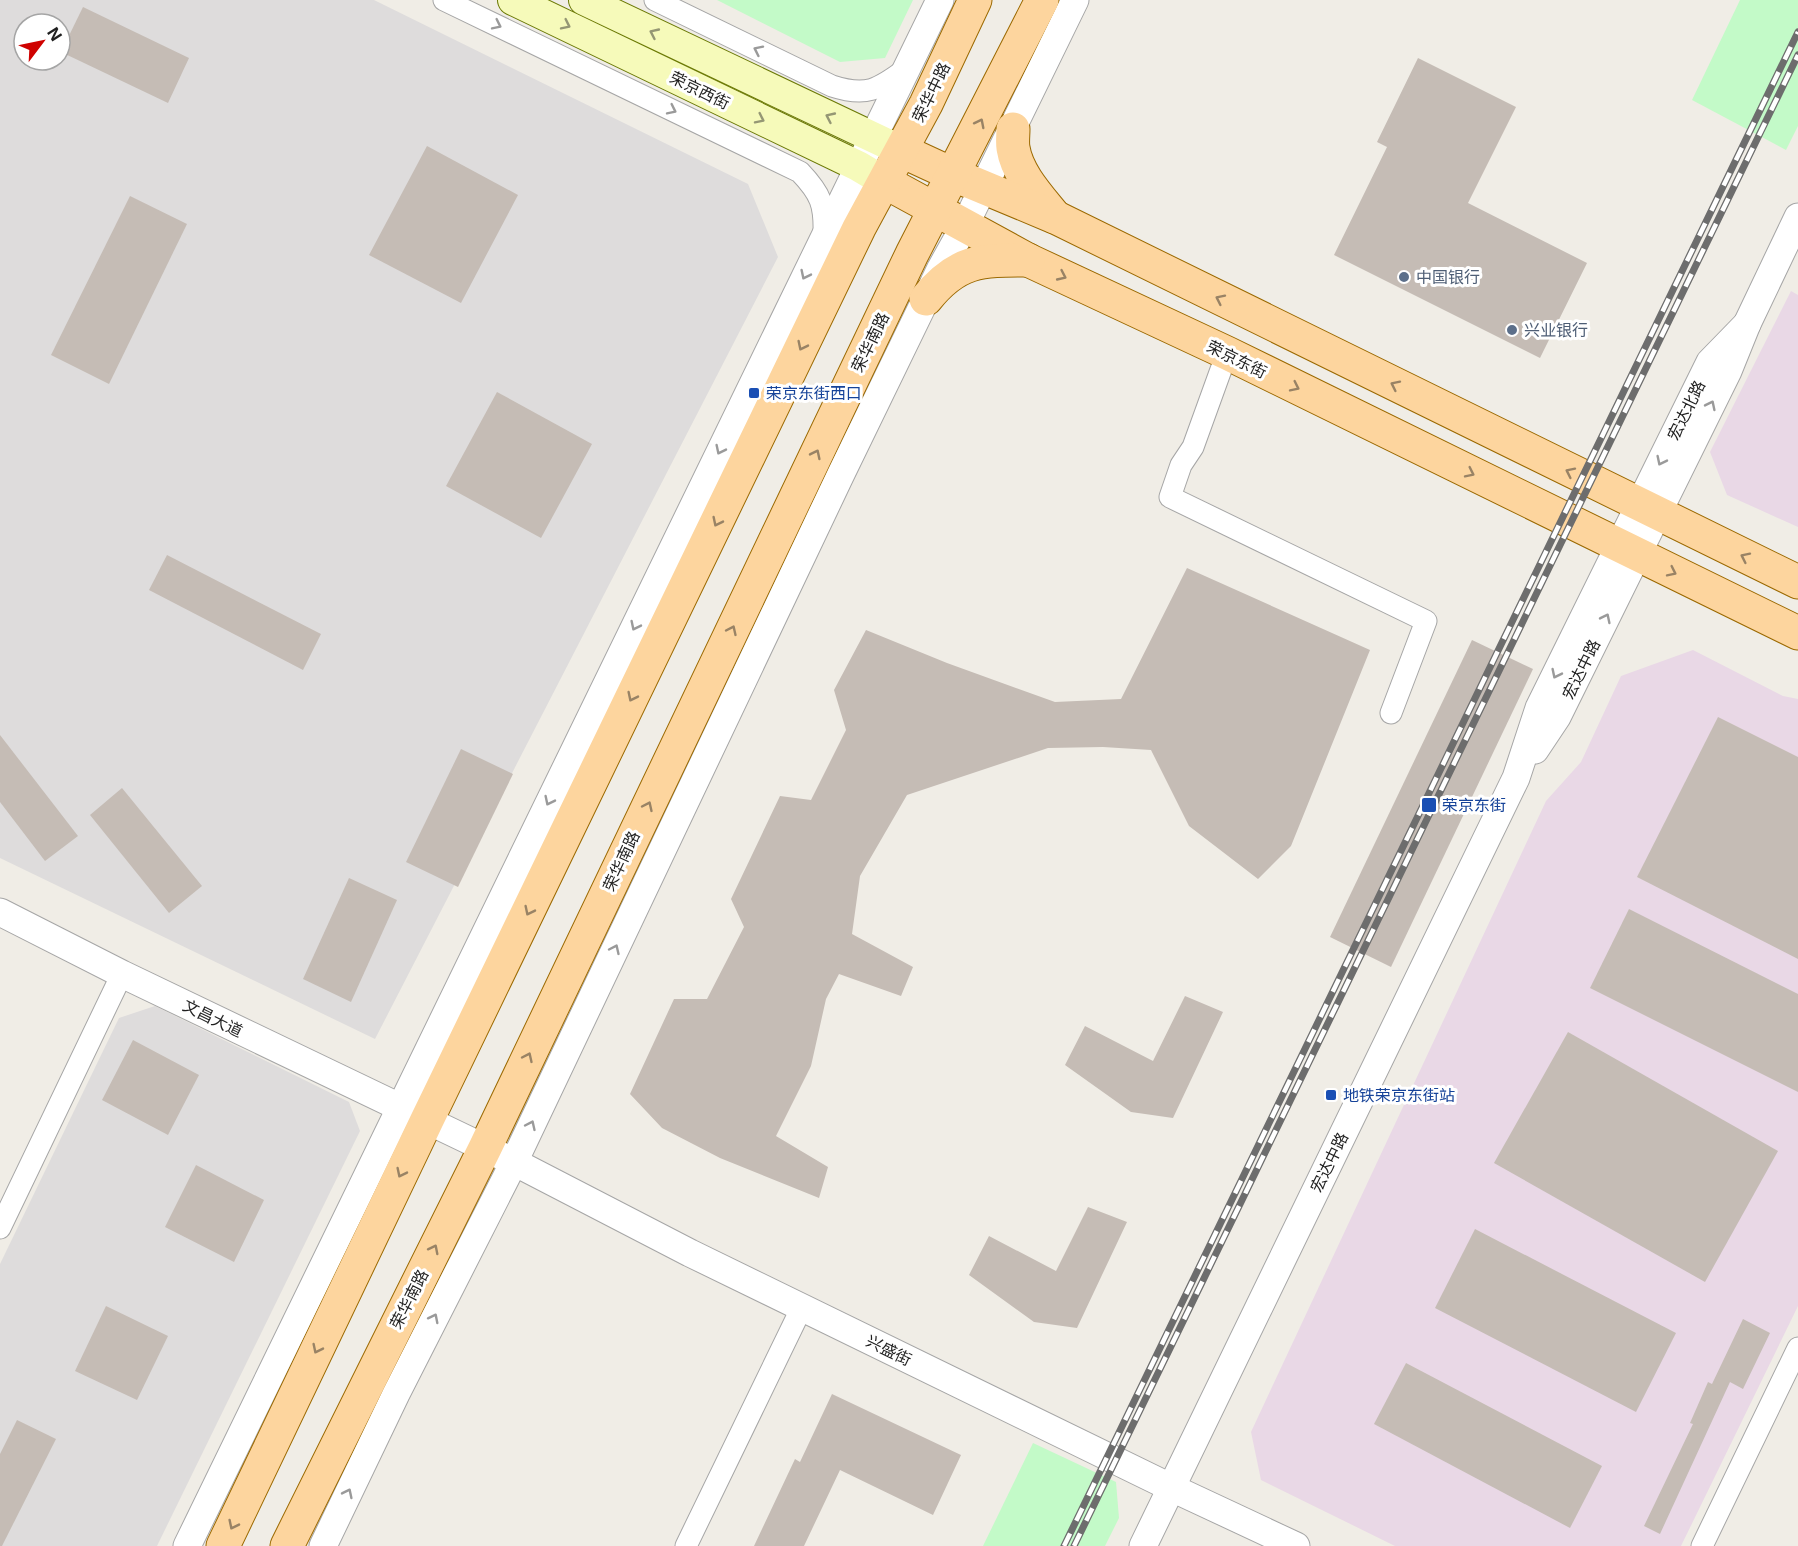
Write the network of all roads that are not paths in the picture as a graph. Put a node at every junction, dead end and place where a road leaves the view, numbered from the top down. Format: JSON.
{"nodes":[{"id":1,"x":444,"y":0,"type":"edge"},
{"id":2,"x":513,"y":0,"type":"edge"},
{"id":3,"x":584,"y":0,"type":"edge"},
{"id":4,"x":655,"y":0,"type":"edge"},
{"id":5,"x":940,"y":0,"type":"edge"},
{"id":6,"x":975,"y":0,"type":"edge"},
{"id":7,"x":1042,"y":0,"type":"edge"},
{"id":8,"x":1075,"y":0,"type":"edge"},
{"id":9,"x":906,"y":69,"type":"junction"},
{"id":10,"x":1013,"y":129,"type":"junction"},
{"id":11,"x":872,"y":136,"type":"junction"},
{"id":12,"x":902,"y":151,"type":"junction"},
{"id":13,"x":871,"y":174,"type":"junction"},
{"id":14,"x":954,"y":175,"type":"junction"},
{"id":15,"x":983,"y":188,"type":"junction"},
{"id":16,"x":936,"y":210,"type":"junction"},
{"id":17,"x":1798,"y":217,"type":"edge"},
{"id":18,"x":1057,"y":219,"type":"junction"},
{"id":19,"x":965,"y":225,"type":"junction"},
{"id":20,"x":824,"y":235,"type":"junction"},
{"id":21,"x":1028,"y":260,"type":"junction"},
{"id":22,"x":926,"y":299,"type":"junction"},
{"id":23,"x":1227,"y":353,"type":"junction"},
{"id":24,"x":840,"y":476,"type":"junction"},
{"id":25,"x":1648,"y":510,"type":"junction"},
{"id":26,"x":781,"y":527,"type":"junction"},
{"id":27,"x":1628,"y":551,"type":"junction"},
{"id":28,"x":1798,"y":582,"type":"edge"},
{"id":29,"x":1798,"y":633,"type":"edge"},
{"id":30,"x":1391,"y":713,"type":"dead end"},
{"id":31,"x":564,"y":838,"type":"junction"},
{"id":32,"x":506,"y":891,"type":"junction"},
{"id":33,"x":0,"y":912,"type":"edge"},
{"id":34,"x":122,"y":974,"type":"junction"},
{"id":35,"x":414,"y":1114,"type":"junction"},
{"id":36,"x":485,"y":1148,"type":"junction"},
{"id":37,"x":514,"y":1162,"type":"junction"},
{"id":38,"x":0,"y":1228,"type":"edge"},
{"id":39,"x":802,"y":1307,"type":"junction"},
{"id":40,"x":1798,"y":1348,"type":"edge"},
{"id":41,"x":396,"y":1394,"type":"junction"},
{"id":42,"x":332,"y":1453,"type":"junction"},
{"id":43,"x":1172,"y":1488,"type":"junction"},
{"id":44,"x":188,"y":1546,"type":"edge"},
{"id":45,"x":223,"y":1546,"type":"edge"},
{"id":46,"x":287,"y":1546,"type":"edge"},
{"id":47,"x":323,"y":1546,"type":"edge"},
{"id":48,"x":686,"y":1546,"type":"edge"},
{"id":49,"x":1143,"y":1546,"type":"edge"},
{"id":50,"x":1296,"y":1546,"type":"edge"},
{"id":51,"x":1702,"y":1546,"type":"edge"}],
"edges":[{"from":1,"to":20,"type":"street","one_way":true},
{"from":2,"to":13,"type":"main road","name":"荣京西街","one_way":true},
{"from":11,"to":3,"type":"main road","name":"荣京西街","one_way":true},
{"from":9,"to":4,"type":"street","one_way":true},
{"from":5,"to":9,"type":"street"},
{"from":6,"to":12,"type":"main road","name":"荣华中路"},
{"from":14,"to":7,"type":"main road","one_way":true},
{"from":8,"to":10,"type":"street"},
{"from":9,"to":11,"type":"street"},
{"from":10,"to":15,"type":"street"},
{"from":10,"to":18,"type":"main road"},
{"from":11,"to":12,"type":"main road","name":"荣京西街"},
{"from":11,"to":13,"type":"street"},
{"from":12,"to":13,"type":"main road","name":"荣华中路"},
{"from":12,"to":14,"type":"main road"},
{"from":13,"to":16,"type":"main road","name":"荣京东街"},
{"from":13,"to":20,"type":"street"},
{"from":13,"to":31,"type":"main road","one_way":true},
{"from":14,"to":15,"type":"main road"},
{"from":14,"to":16,"type":"main road","name":"荣华南路"},
{"from":15,"to":18,"type":"main road"},
{"from":15,"to":19,"type":"street"},
{"from":16,"to":19,"type":"main road","name":"荣京东街"},
{"from":26,"to":16,"type":"main road","name":"荣华南路","one_way":true},
{"from":17,"to":25,"type":"street","name":"宏达北路"},
{"from":25,"to":18,"type":"main road","one_way":true},
{"from":19,"to":21,"type":"main road","name":"荣京东街"},
{"from":19,"to":22,"type":"street"},
{"from":20,"to":32,"type":"street","one_way":true},
{"from":21,"to":22,"type":"main road"},
{"from":21,"to":23,"type":"main road","name":"荣京东街","one_way":true},
{"from":22,"to":24,"type":"street"},
{"from":23,"to":27,"type":"main road","name":"荣京东街","one_way":true},
{"from":23,"to":30,"type":"street"},
{"from":24,"to":26,"type":"street"},
{"from":37,"to":24,"type":"street","one_way":true},
{"from":25,"to":27,"type":"street","name":"宏达北路"},
{"from":28,"to":25,"type":"main road","one_way":true},
{"from":36,"to":26,"type":"main road","name":"荣华南路","one_way":true},
{"from":27,"to":29,"type":"main road","name":"荣京东街","one_way":true},
{"from":27,"to":43,"type":"street","name":"宏达中路"},
{"from":31,"to":32,"type":"street"},
{"from":31,"to":35,"type":"main road","one_way":true},
{"from":32,"to":35,"type":"street"},
{"from":33,"to":34,"type":"street","name":"文昌大道"},
{"from":34,"to":35,"type":"street","name":"文昌大道"},
{"from":34,"to":38,"type":"street"},
{"from":35,"to":36,"type":"street","name":"文昌大道"},
{"from":35,"to":44,"type":"street"},
{"from":35,"to":45,"type":"main road","one_way":true},
{"from":36,"to":37,"type":"street","name":"兴盛街"},
{"from":42,"to":36,"type":"main road","name":"荣华南路","one_way":true},
{"from":37,"to":39,"type":"street","name":"兴盛街"},
{"from":41,"to":37,"type":"street","one_way":true},
{"from":39,"to":43,"type":"street","name":"兴盛街"},
{"from":39,"to":48,"type":"street"},
{"from":40,"to":51,"type":"street"},
{"from":41,"to":42,"type":"street"},
{"from":47,"to":41,"type":"street","one_way":true},
{"from":42,"to":46,"type":"main road","name":"荣华南路"},
{"from":43,"to":49,"type":"street","name":"宏达中路"},
{"from":43,"to":50,"type":"street","name":"兴盛街"}]}
